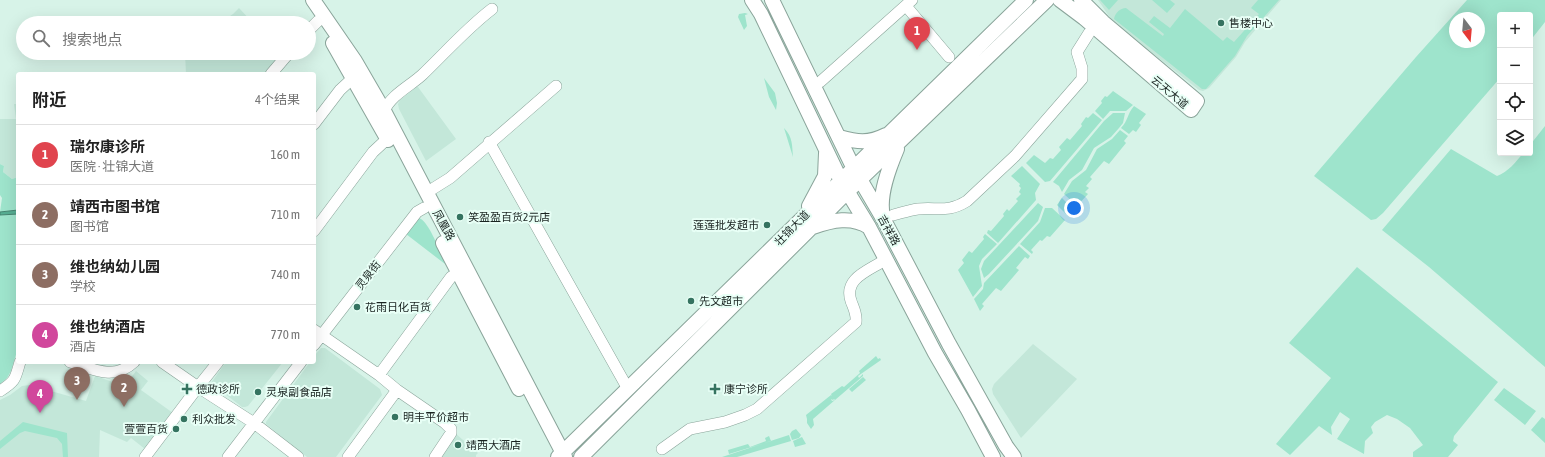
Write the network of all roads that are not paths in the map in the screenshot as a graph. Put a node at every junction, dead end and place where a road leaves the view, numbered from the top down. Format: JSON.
{"nodes":[{"id":1,"x":303,"y":0,"type":"edge"},
{"id":2,"x":313,"y":0,"type":"edge"},
{"id":3,"x":752,"y":0,"type":"edge"},
{"id":4,"x":772,"y":0,"type":"edge"},
{"id":5,"x":1026,"y":0,"type":"edge"},
{"id":6,"x":1047,"y":0,"type":"edge"},
{"id":7,"x":1060,"y":0,"type":"edge"},
{"id":8,"x":1081,"y":0,"type":"edge"},
{"id":9,"x":909,"y":3,"type":"edge"},
{"id":10,"x":492,"y":9,"type":"dead end"},
{"id":11,"x":310,"y":16,"type":"edge"},
{"id":12,"x":316,"y":25,"type":"edge"},
{"id":13,"x":1089,"y":33,"type":"dead end"},
{"id":14,"x":949,"y":57,"type":"dead end"},
{"id":15,"x":283,"y":60,"type":"edge"},
{"id":16,"x":274,"y":72,"type":"edge"},
{"id":17,"x":353,"y":78,"type":"junction"},
{"id":18,"x":820,"y":82,"type":"dead end"},
{"id":19,"x":556,"y":86,"type":"dead end"},
{"id":20,"x":384,"y":111,"type":"junction"},
{"id":21,"x":316,"y":121,"type":"edge"},
{"id":22,"x":839,"y":137,"type":"junction"},
{"id":23,"x":896,"y":137,"type":"junction"},
{"id":24,"x":387,"y":139,"type":"junction"},
{"id":25,"x":489,"y":142,"type":"junction"},
{"id":26,"x":826,"y":149,"type":"junction"},
{"id":27,"x":857,"y":175,"type":"junction"},
{"id":28,"x":845,"y":186,"type":"junction"},
{"id":29,"x":426,"y":193,"type":"junction"},
{"id":30,"x":424,"y":208,"type":"junction"},
{"id":31,"x":889,"y":218,"type":"junction"},
{"id":32,"x":806,"y":223,"type":"junction"},
{"id":33,"x":869,"y":227,"type":"junction"},
{"id":34,"x":316,"y":228,"type":"edge"},
{"id":35,"x":880,"y":263,"type":"dead end"},
{"id":36,"x":458,"y":273,"type":"junction"},
{"id":37,"x":318,"y":332,"type":"edge"},
{"id":38,"x":19,"y":364,"type":"edge"},
{"id":39,"x":76,"y":364,"type":"edge"},
{"id":40,"x":131,"y":364,"type":"edge"},
{"id":41,"x":165,"y":364,"type":"edge"},
{"id":42,"x":216,"y":364,"type":"edge"},
{"id":43,"x":299,"y":364,"type":"edge"},
{"id":44,"x":379,"y":375,"type":"junction"},
{"id":45,"x":198,"y":387,"type":"junction"},
{"id":46,"x":628,"y":389,"type":"junction"},
{"id":47,"x":397,"y":390,"type":"junction"},
{"id":48,"x":0,"y":391,"type":"edge"},
{"id":49,"x":254,"y":423,"type":"junction"},
{"id":50,"x":662,"y":449,"type":"dead end"},
{"id":51,"x":351,"y":456,"type":"edge"},
{"id":52,"x":560,"y":456,"type":"edge"},
{"id":53,"x":145,"y":457,"type":"edge"},
{"id":54,"x":228,"y":457,"type":"edge"},
{"id":55,"x":298,"y":457,"type":"edge"},
{"id":56,"x":435,"y":457,"type":"edge"},
{"id":57,"x":581,"y":457,"type":"edge"},
{"id":58,"x":993,"y":457,"type":"edge"},
{"id":59,"x":1014,"y":457,"type":"edge"}],
"edges":[{"from":1,"to":11,"type":"main road","name":"凤凰路"},
{"from":2,"to":20,"type":"main road","name":"凤凰路"},
{"from":3,"to":26,"type":"main road","name":"吉祥路"},
{"from":4,"to":22,"type":"main road","name":"吉祥路"},
{"from":5,"to":23,"type":"main road","name":"壮锦大道"},
{"from":6,"to":23,"type":"main road","name":"壮锦大道"},
{"from":7,"to":8,"type":"main road","name":"云天大道"},
{"from":9,"to":14,"type":"street"},
{"from":9,"to":18,"type":"street"},
{"from":10,"to":20,"type":"street"},
{"from":12,"to":17,"type":"main road","name":"凤凰路"},
{"from":13,"to":31,"type":"street"},
{"from":15,"to":16,"type":"street"},
{"from":17,"to":21,"type":"street"},
{"from":17,"to":24,"type":"main road","name":"凤凰路"},
{"from":19,"to":25,"type":"street"},
{"from":20,"to":29,"type":"main road","name":"凤凰路"},
{"from":22,"to":23,"type":"main road"},
{"from":22,"to":27,"type":"main road","name":"吉祥路"},
{"from":23,"to":27,"type":"main road","name":"壮锦大道"},
{"from":23,"to":31,"type":"main road"},
{"from":24,"to":30,"type":"main road","name":"凤凰路"},
{"from":24,"to":34,"type":"street"},
{"from":25,"to":29,"type":"street"},
{"from":25,"to":46,"type":"street"},
{"from":26,"to":28,"type":"main road","name":"吉祥路"},
{"from":26,"to":32,"type":"main road"},
{"from":27,"to":28,"type":"main road","name":"壮锦大道"},
{"from":27,"to":31,"type":"main road","name":"吉祥路"},
{"from":28,"to":32,"type":"main road","name":"壮锦大道"},
{"from":28,"to":33,"type":"main road","name":"吉祥路"},
{"from":29,"to":52,"type":"main road","name":"凤凰路"},
{"from":30,"to":36,"type":"main road","name":"凤凰路"},
{"from":30,"to":37,"type":"street","name":"灵泉街"},
{"from":31,"to":59,"type":"main road","name":"吉祥路"},
{"from":32,"to":33,"type":"main road"},
{"from":32,"to":46,"type":"main road","name":"壮锦大道"},
{"from":32,"to":57,"type":"main road","name":"壮锦大道"},
{"from":33,"to":58,"type":"main road","name":"吉祥路"},
{"from":35,"to":50,"type":"street"},
{"from":36,"to":44,"type":"street"},
{"from":36,"to":52,"type":"main road","name":"凤凰路"},
{"from":37,"to":44,"type":"street"},
{"from":38,"to":48,"type":"street"},
{"from":39,"to":40,"type":"street"},
{"from":41,"to":45,"type":"street"},
{"from":42,"to":45,"type":"street"},
{"from":43,"to":49,"type":"street"},
{"from":44,"to":47,"type":"street"},
{"from":45,"to":49,"type":"street"},
{"from":45,"to":53,"type":"street"},
{"from":46,"to":52,"type":"main road","name":"壮锦大道"},
{"from":47,"to":51,"type":"street"},
{"from":47,"to":56,"type":"street"},
{"from":49,"to":54,"type":"street"},
{"from":49,"to":55,"type":"street"}]}
